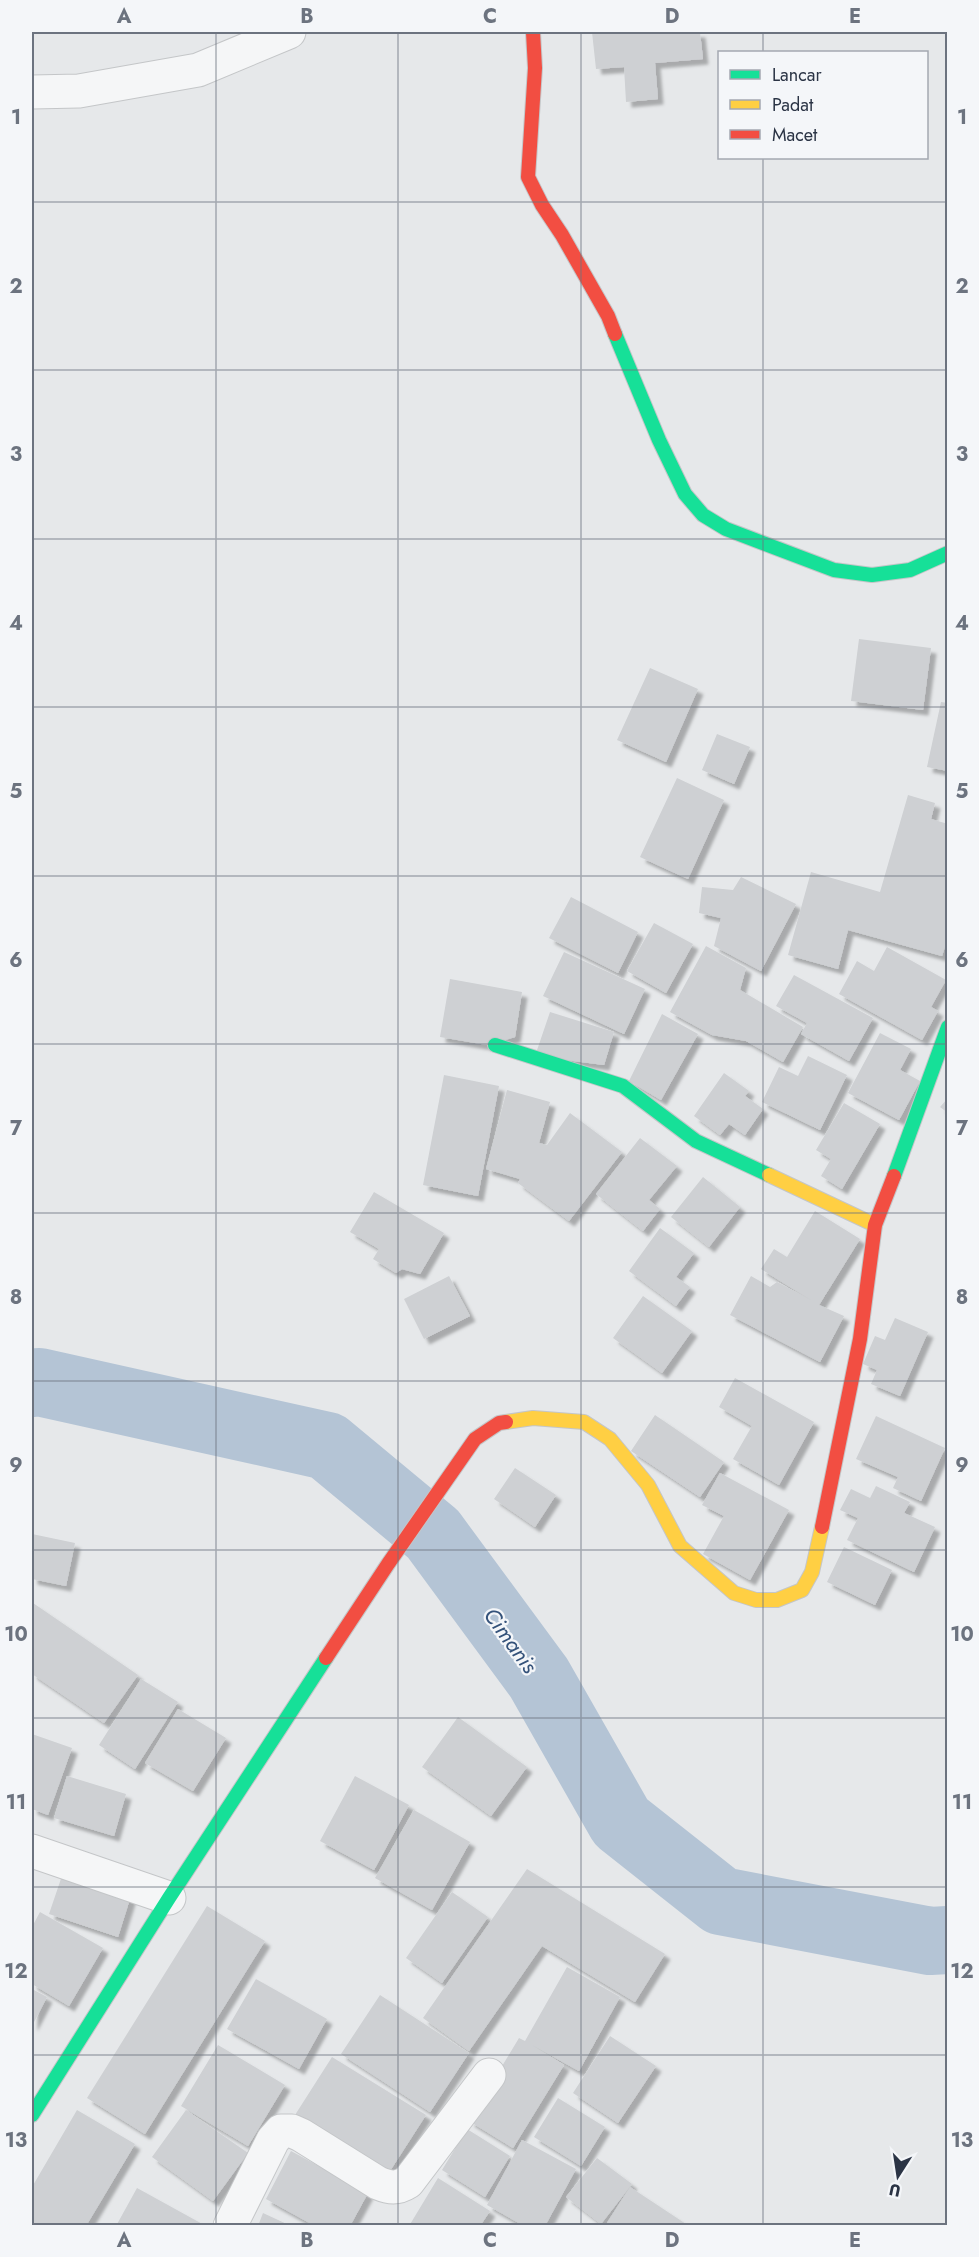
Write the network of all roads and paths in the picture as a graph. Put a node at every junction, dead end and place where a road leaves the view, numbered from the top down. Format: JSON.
{"nodes":[{"id":1,"x":289,"y":32,"type":"edge"},
{"id":2,"x":533,"y":32,"type":"edge"},
{"id":3,"x":32,"y":92,"type":"edge"},
{"id":4,"x":948,"y":553,"type":"edge"},
{"id":5,"x":948,"y":1027,"type":"edge"},
{"id":6,"x":495,"y":1045,"type":"dead end"},
{"id":7,"x":875,"y":1226,"type":"junction"},
{"id":8,"x":32,"y":1851,"type":"edge"},
{"id":9,"x":169,"y":1898,"type":"junction"},
{"id":10,"x":489,"y":2075,"type":"dead end"},
{"id":11,"x":32,"y":2115,"type":"edge"},
{"id":12,"x":230,"y":2226,"type":"edge"}],
"edges":[{"from":1,"to":3,"type":"street"},
{"from":2,"to":4,"type":"street"},
{"from":5,"to":7,"type":"street"},
{"from":6,"to":7,"type":"street"},
{"from":7,"to":9,"type":"street"},
{"from":8,"to":9,"type":"street"},
{"from":9,"to":11,"type":"street"},
{"from":10,"to":12,"type":"street"}]}
